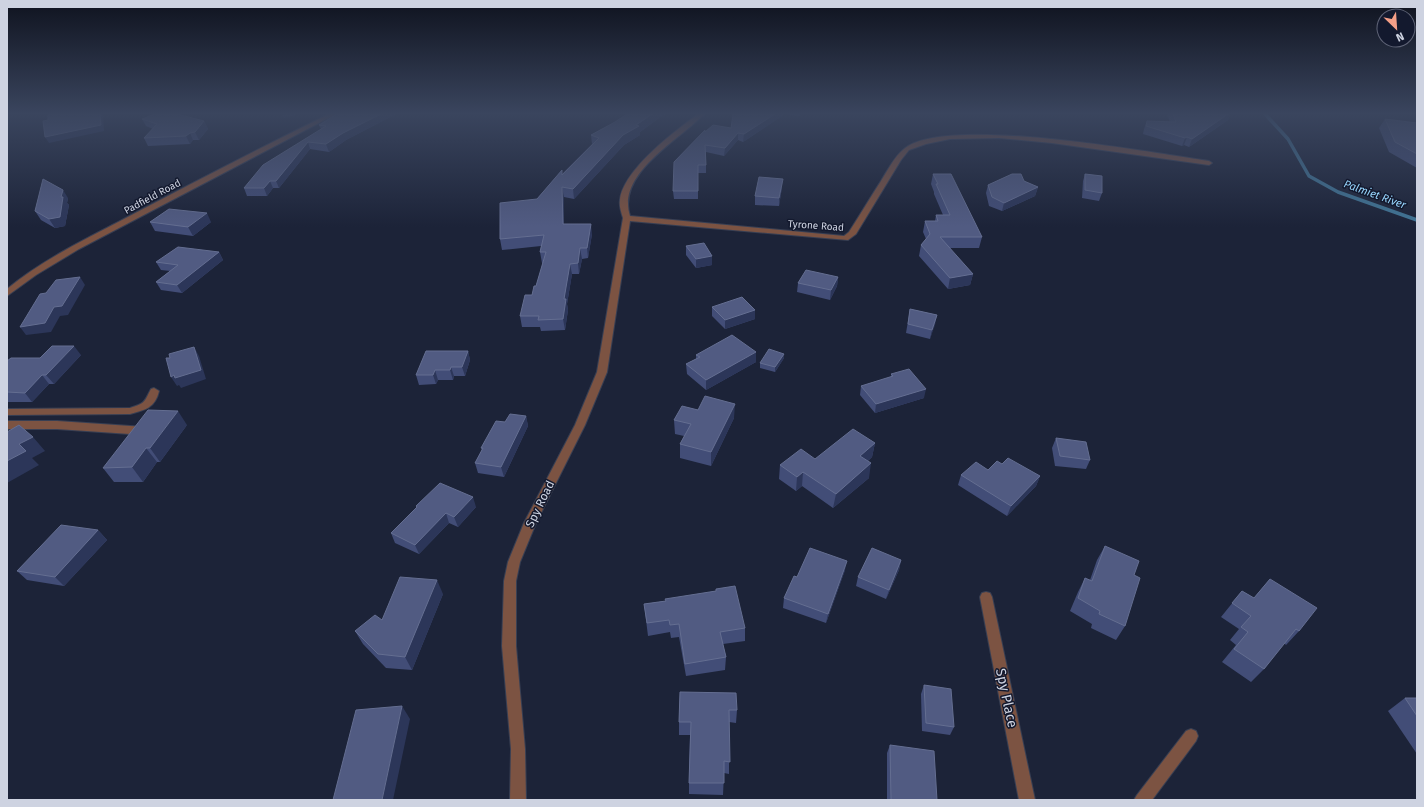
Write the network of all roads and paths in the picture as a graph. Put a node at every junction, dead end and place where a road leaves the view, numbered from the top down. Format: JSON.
{"nodes":[{"id":1,"x":259,"y":152,"type":"edge"},
{"id":2,"x":657,"y":152,"type":"edge"},
{"id":3,"x":905,"y":152,"type":"edge"},
{"id":4,"x":1126,"y":152,"type":"edge"},
{"id":5,"x":1209,"y":163,"type":"dead end"},
{"id":6,"x":627,"y":218,"type":"junction"},
{"id":7,"x":7,"y":293,"type":"edge"},
{"id":8,"x":154,"y":391,"type":"dead end"},
{"id":9,"x":7,"y":412,"type":"edge"},
{"id":10,"x":7,"y":425,"type":"edge"},
{"id":11,"x":145,"y":431,"type":"edge"},
{"id":12,"x":986,"y":597,"type":"dead end"},
{"id":13,"x":1191,"y":736,"type":"dead end"},
{"id":14,"x":518,"y":800,"type":"edge"},
{"id":15,"x":1027,"y":800,"type":"edge"},
{"id":16,"x":1142,"y":800,"type":"edge"}],
"edges":[{"from":1,"to":7,"type":"street","name":"Padfield Road"},
{"from":2,"to":6,"type":"street"},
{"from":3,"to":6,"type":"street","name":"Tyrone Road"},
{"from":4,"to":5,"type":"street","name":"Tyrone Road"},
{"from":6,"to":14,"type":"street","name":"Spy Road"},
{"from":8,"to":9,"type":"street"},
{"from":10,"to":11,"type":"street"},
{"from":12,"to":15,"type":"street","name":"Spy Place"},
{"from":13,"to":16,"type":"street"}]}
